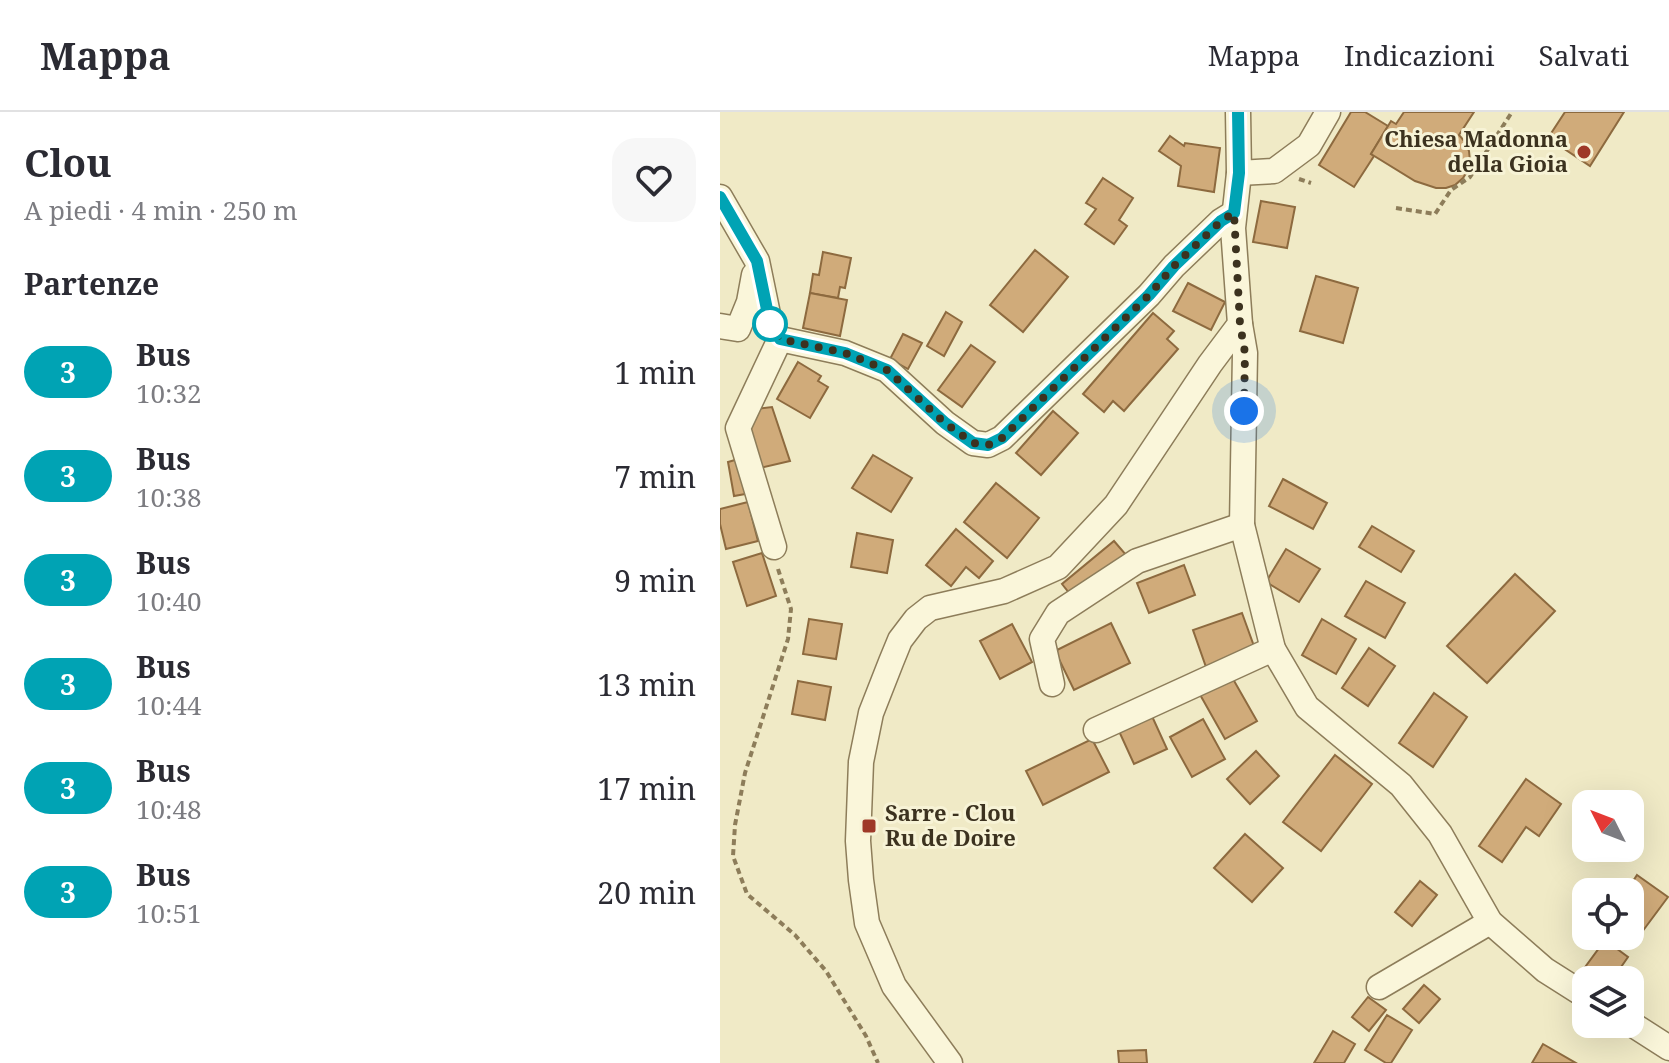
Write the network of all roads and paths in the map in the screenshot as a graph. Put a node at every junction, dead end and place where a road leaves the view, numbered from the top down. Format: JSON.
{"nodes":[{"id":1,"x":1328,"y":112,"type":"edge"},
{"id":2,"x":1512,"y":112,"type":"edge"},
{"id":3,"x":1238,"y":118,"type":"edge"},
{"id":4,"x":1239,"y":173,"type":"junction"},
{"id":5,"x":720,"y":197,"type":"edge"},
{"id":6,"x":1396,"y":208,"type":"dead end"},
{"id":7,"x":1234,"y":213,"type":"junction"},
{"id":8,"x":757,"y":261,"type":"junction"},
{"id":9,"x":1240,"y":324,"type":"junction"},
{"id":10,"x":720,"y":326,"type":"edge"},
{"id":11,"x":780,"y":339,"type":"junction"},
{"id":12,"x":1242,"y":525,"type":"junction"},
{"id":13,"x":774,"y":547,"type":"joint"},
{"id":14,"x":1273,"y":649,"type":"junction"},
{"id":15,"x":1052,"y":684,"type":"dead end"},
{"id":16,"x":1096,"y":730,"type":"dead end"},
{"id":17,"x":1490,"y":922,"type":"junction"},
{"id":18,"x":1379,"y":987,"type":"dead end"},
{"id":19,"x":1572,"y":987,"type":"edge"},
{"id":20,"x":1644,"y":1032,"type":"edge"},
{"id":21,"x":1669,"y":1048,"type":"edge"},
{"id":22,"x":878,"y":1063,"type":"edge"},
{"id":23,"x":950,"y":1063,"type":"edge"}],
"edges":[{"from":1,"to":4,"type":"street"},
{"from":2,"to":6,"type":"path"},
{"from":3,"to":4,"type":"street"},
{"from":4,"to":7,"type":"street"},
{"from":5,"to":8,"type":"street"},
{"from":7,"to":9,"type":"street"},
{"from":7,"to":11,"type":"street"},
{"from":8,"to":10,"type":"street"},
{"from":8,"to":11,"type":"street"},
{"from":9,"to":12,"type":"street"},
{"from":9,"to":23,"type":"street"},
{"from":11,"to":13,"type":"street"},
{"from":12,"to":14,"type":"street"},
{"from":12,"to":15,"type":"street"},
{"from":13,"to":22,"type":"path"},
{"from":14,"to":16,"type":"street"},
{"from":14,"to":17,"type":"street"},
{"from":17,"to":18,"type":"street"},
{"from":17,"to":19,"type":"street"},
{"from":20,"to":21,"type":"street"}]}
